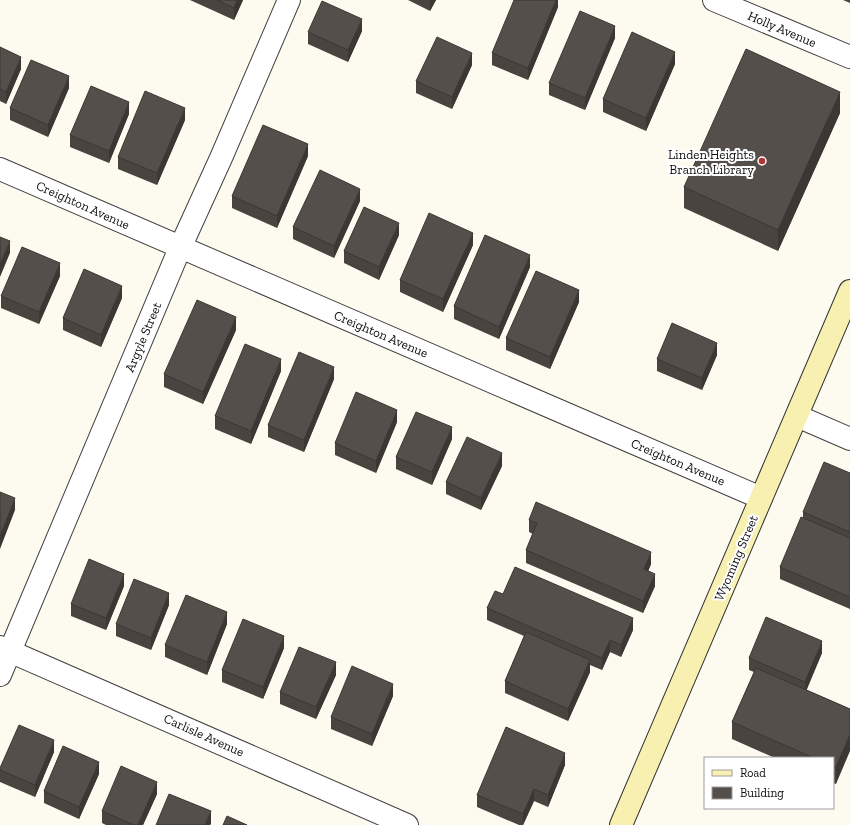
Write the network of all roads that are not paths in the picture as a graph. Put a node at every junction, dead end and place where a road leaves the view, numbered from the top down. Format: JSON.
{"nodes":[{"id":1,"x":289,"y":0,"type":"edge"},
{"id":2,"x":714,"y":0,"type":"edge"},
{"id":3,"x":850,"y":57,"type":"edge"},
{"id":4,"x":0,"y":169,"type":"edge"},
{"id":5,"x":180,"y":248,"type":"junction"},
{"id":6,"x":850,"y":291,"type":"edge"},
{"id":7,"x":797,"y":416,"type":"junction"},
{"id":8,"x":850,"y":439,"type":"edge"},
{"id":9,"x":761,"y":498,"type":"junction"},
{"id":10,"x":5,"y":649,"type":"edge"},
{"id":11,"x":0,"y":675,"type":"edge"},
{"id":12,"x":407,"y":825,"type":"edge"},
{"id":13,"x":621,"y":825,"type":"edge"}],
"edges":[{"from":1,"to":5,"type":"street","name":"Argyle Street"},
{"from":2,"to":3,"type":"street","name":"Holly Avenue"},
{"from":4,"to":5,"type":"street","name":"Creighton Avenue"},
{"from":5,"to":9,"type":"street","name":"Creighton Avenue"},
{"from":5,"to":10,"type":"street","name":"Argyle Street"},
{"from":6,"to":7,"type":"street","name":"Wyoming Street"},
{"from":7,"to":8,"type":"street"},
{"from":7,"to":9,"type":"street","name":"Wyoming Street"},
{"from":9,"to":13,"type":"street","name":"Wyoming Street"},
{"from":10,"to":11,"type":"street","name":"Argyle Street"},
{"from":10,"to":12,"type":"street","name":"Carlisle Avenue"}]}
